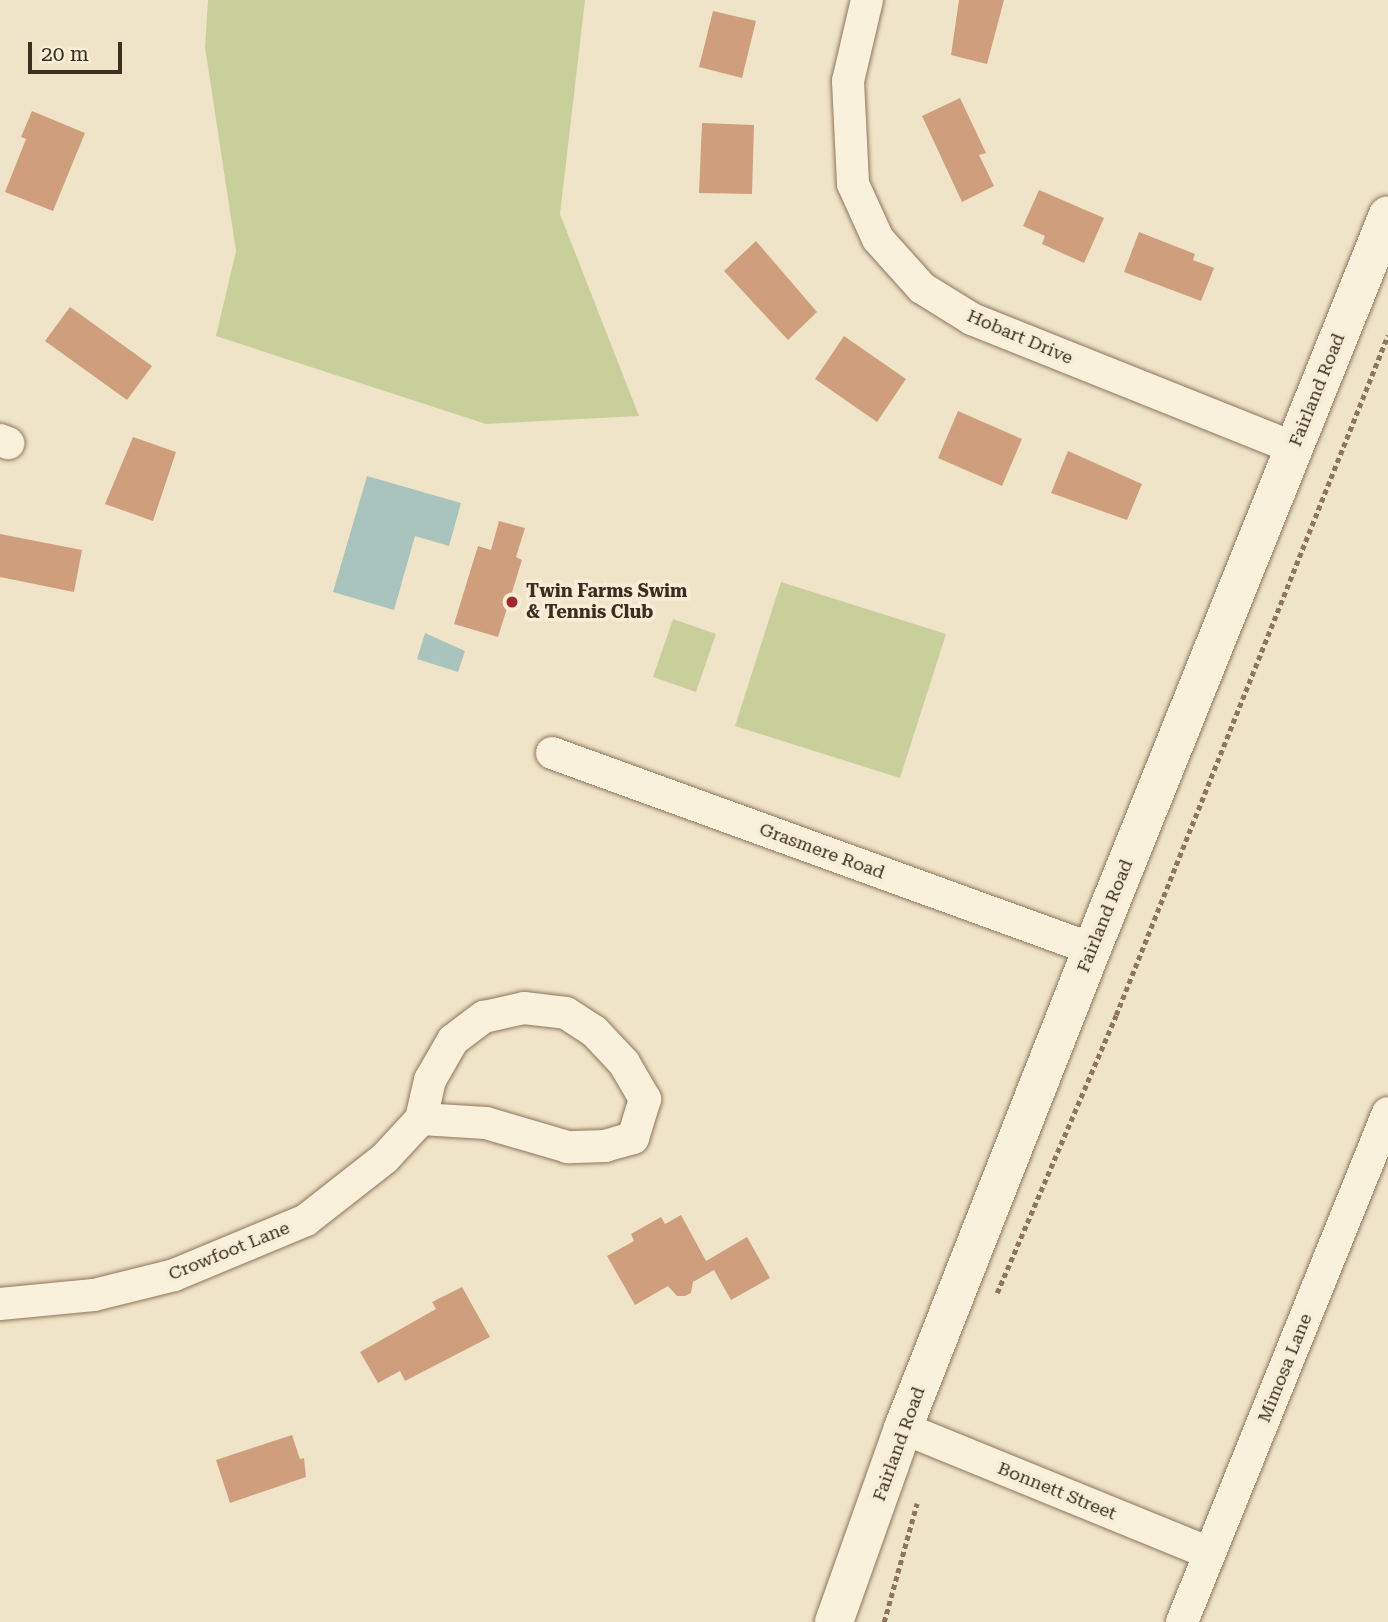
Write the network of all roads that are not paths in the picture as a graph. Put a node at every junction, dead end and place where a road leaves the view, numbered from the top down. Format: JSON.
{"nodes":[{"id":1,"x":867,"y":0,"type":"edge"},
{"id":2,"x":1388,"y":215,"type":"edge"},
{"id":3,"x":1294,"y":448,"type":"junction"},
{"id":4,"x":552,"y":753,"type":"dead end"},
{"id":5,"x":1092,"y":949,"type":"junction"},
{"id":6,"x":1388,"y":1113,"type":"edge"},
{"id":7,"x":421,"y":1119,"type":"junction"},
{"id":8,"x":0,"y":1304,"type":"edge"},
{"id":9,"x":903,"y":1428,"type":"junction"},
{"id":10,"x":1210,"y":1553,"type":"junction"},
{"id":11,"x":834,"y":1622,"type":"edge"},
{"id":12,"x":1182,"y":1622,"type":"edge"}],
"edges":[{"from":1,"to":3,"type":"street","name":"Hobart Drive"},
{"from":2,"to":3,"type":"main road","name":"Fairland Road"},
{"from":3,"to":5,"type":"main road","name":"Fairland Road"},
{"from":4,"to":5,"type":"street","name":"Grasmere Road"},
{"from":5,"to":9,"type":"main road","name":"Fairland Road"},
{"from":6,"to":10,"type":"street","name":"Mimosa Lane"},
{"from":7,"to":7,"type":"street","name":"Crowfoot Lane"},
{"from":7,"to":8,"type":"street","name":"Crowfoot Lane"},
{"from":9,"to":10,"type":"street","name":"Bonnett Street"},
{"from":9,"to":11,"type":"main road","name":"Fairland Road"},
{"from":10,"to":12,"type":"street","name":"Mimosa Lane"}]}
